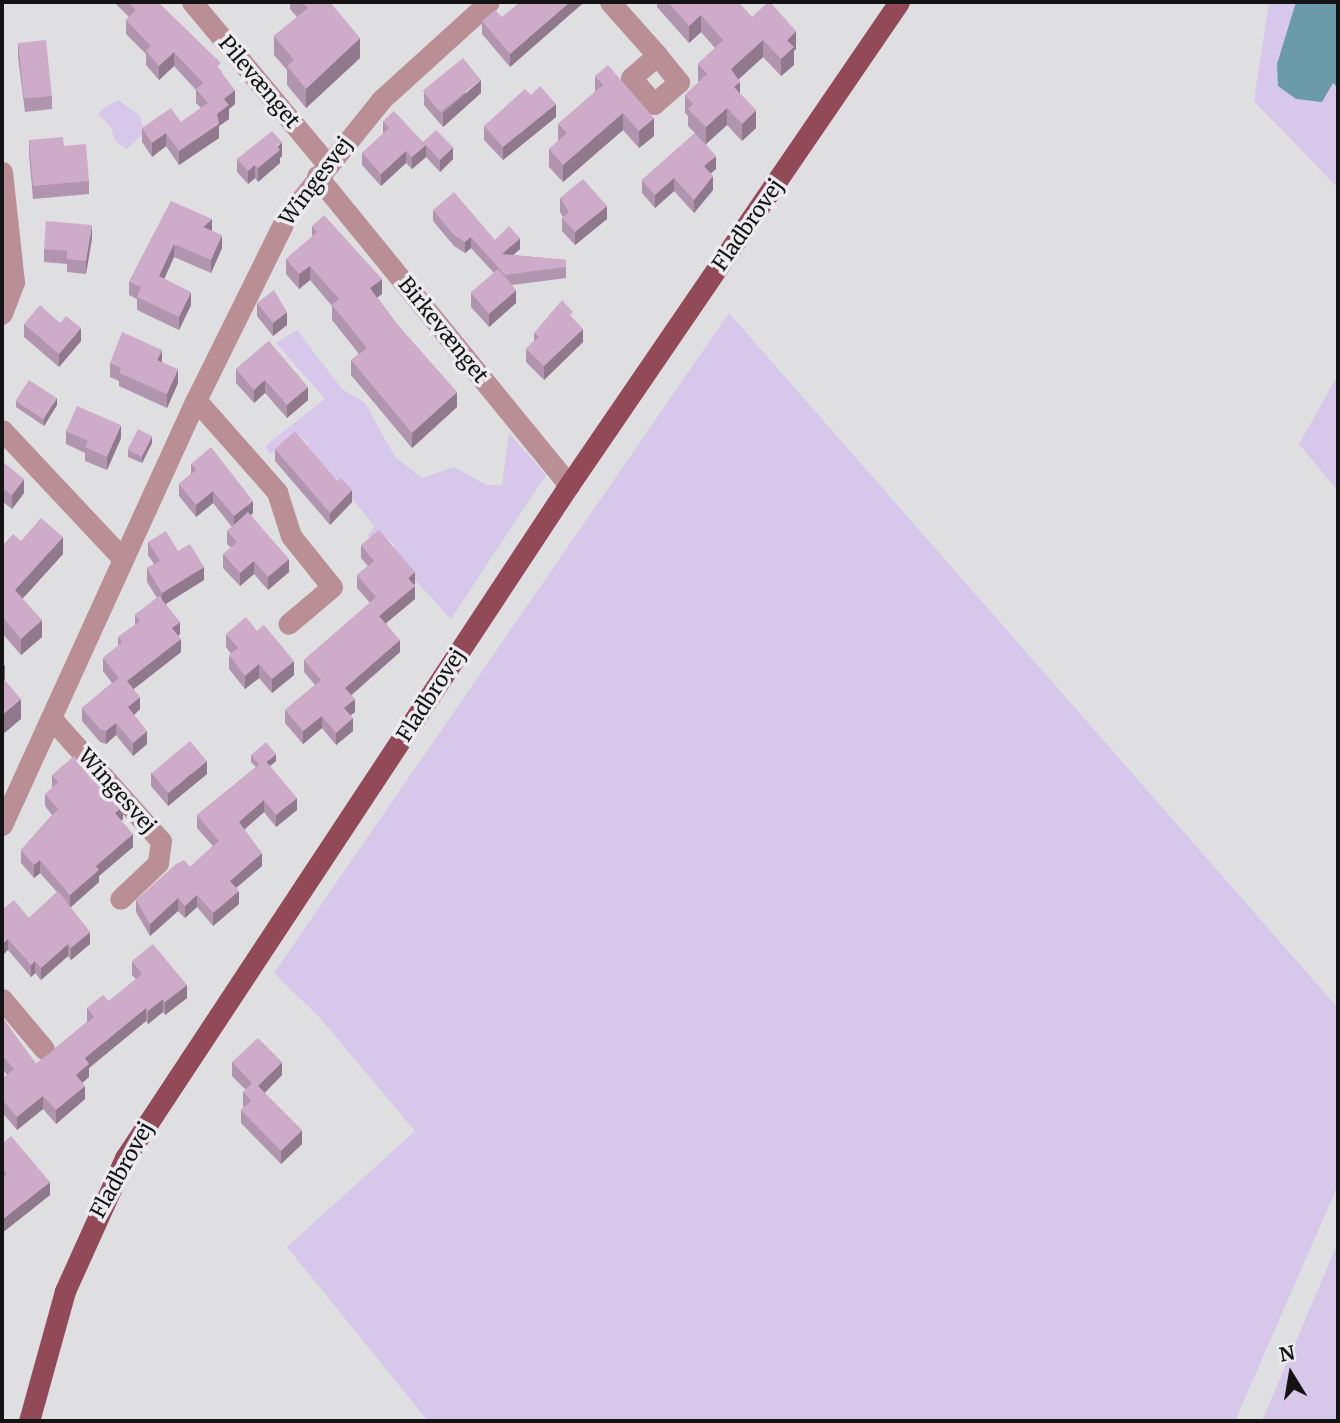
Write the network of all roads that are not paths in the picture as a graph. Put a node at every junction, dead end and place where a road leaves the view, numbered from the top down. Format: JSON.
{"nodes":[{"id":1,"x":191,"y":2,"type":"edge"},
{"id":2,"x":489,"y":2,"type":"edge"},
{"id":3,"x":610,"y":2,"type":"edge"},
{"id":4,"x":895,"y":4,"type":"edge"},
{"id":5,"x":656,"y":55,"type":"dead end"},
{"id":6,"x":321,"y":169,"type":"junction"},
{"id":7,"x":2,"y":172,"type":"edge"},
{"id":8,"x":2,"y":314,"type":"edge"},
{"id":9,"x":196,"y":400,"type":"junction"},
{"id":10,"x":2,"y":430,"type":"edge"},
{"id":11,"x":569,"y":485,"type":"junction"},
{"id":12,"x":123,"y":559,"type":"junction"},
{"id":13,"x":288,"y":624,"type":"dead end"},
{"id":14,"x":51,"y":718,"type":"junction"},
{"id":15,"x":2,"y":825,"type":"edge"},
{"id":16,"x":120,"y":899,"type":"dead end"},
{"id":17,"x":2,"y":999,"type":"edge"},
{"id":18,"x":44,"y":1049,"type":"dead end"},
{"id":19,"x":29,"y":1421,"type":"edge"}],
"edges":[{"from":1,"to":6,"type":"street","name":"Pilevænget"},
{"from":2,"to":6,"type":"street","name":"Wingesvej"},
{"from":3,"to":5,"type":"street"},
{"from":4,"to":11,"type":"main road","name":"Fladbrovej"},
{"from":6,"to":9,"type":"street","name":"Wingesvej"},
{"from":6,"to":11,"type":"street","name":"Birkevænget"},
{"from":7,"to":8,"type":"street"},
{"from":9,"to":12,"type":"street","name":"Wingesvej"},
{"from":9,"to":13,"type":"street"},
{"from":10,"to":12,"type":"street"},
{"from":11,"to":19,"type":"main road","name":"Fladbrovej"},
{"from":12,"to":14,"type":"street","name":"Wingesvej"},
{"from":14,"to":15,"type":"street","name":"Wingesvej"},
{"from":14,"to":16,"type":"street","name":"Wingesvej"},
{"from":17,"to":18,"type":"street"}]}
